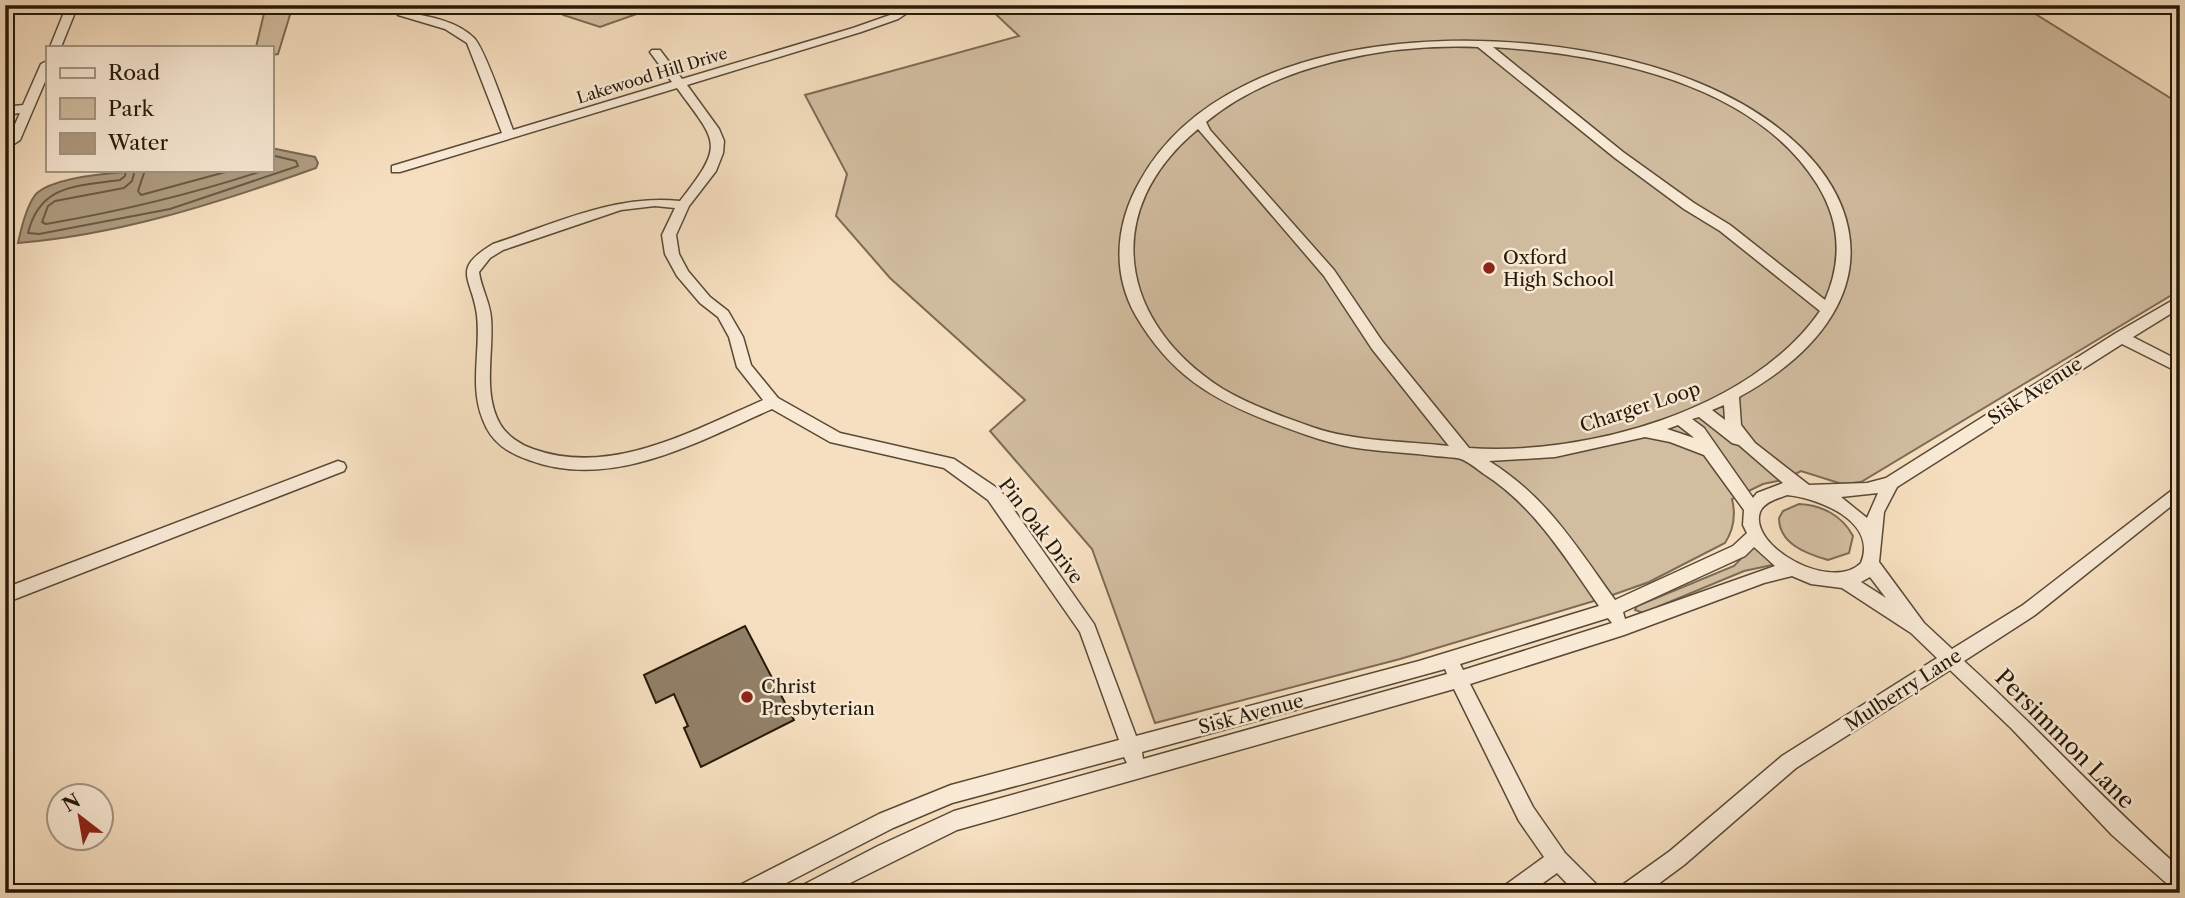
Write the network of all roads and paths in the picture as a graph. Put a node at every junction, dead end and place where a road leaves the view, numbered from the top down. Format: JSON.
{"nodes":[{"id":1,"x":73,"y":5,"type":"edge"},
{"id":2,"x":914,"y":5,"type":"edge"},
{"id":3,"x":403,"y":15,"type":"dead end"},
{"id":4,"x":1482,"y":44,"type":"junction"},
{"id":5,"x":55,"y":46,"type":"edge"},
{"id":6,"x":1522,"y":46,"type":"junction"},
{"id":7,"x":656,"y":52,"type":"dead end"},
{"id":8,"x":46,"y":66,"type":"edge"},
{"id":9,"x":1510,"y":67,"type":"junction"},
{"id":10,"x":680,"y":84,"type":"junction"},
{"id":11,"x":27,"y":108,"type":"junction"},
{"id":12,"x":5,"y":111,"type":"edge"},
{"id":13,"x":1200,"y":121,"type":"junction"},
{"id":14,"x":509,"y":135,"type":"junction"},
{"id":15,"x":14,"y":140,"type":"dead end"},
{"id":16,"x":1217,"y":145,"type":"junction"},
{"id":17,"x":1171,"y":147,"type":"junction"},
{"id":18,"x":396,"y":169,"type":"dead end"},
{"id":19,"x":683,"y":205,"type":"junction"},
{"id":20,"x":2180,"y":301,"type":"edge"},
{"id":21,"x":1828,"y":310,"type":"junction"},
{"id":22,"x":2121,"y":337,"type":"junction"},
{"id":23,"x":2180,"y":368,"type":"edge"},
{"id":24,"x":1731,"y":395,"type":"junction"},
{"id":25,"x":773,"y":402,"type":"junction"},
{"id":26,"x":1701,"y":410,"type":"junction"},
{"id":27,"x":1680,"y":418,"type":"junction"},
{"id":28,"x":1640,"y":430,"type":"junction"},
{"id":29,"x":1749,"y":447,"type":"junction"},
{"id":30,"x":1710,"y":451,"type":"junction"},
{"id":31,"x":1465,"y":454,"type":"junction"},
{"id":32,"x":338,"y":467,"type":"dead end"},
{"id":33,"x":1891,"y":483,"type":"junction"},
{"id":34,"x":2180,"y":490,"type":"edge"},
{"id":35,"x":1809,"y":491,"type":"junction"},
{"id":36,"x":1753,"y":510,"type":"junction"},
{"id":37,"x":1755,"y":535,"type":"junction"},
{"id":38,"x":1873,"y":543,"type":"junction"},
{"id":39,"x":1871,"y":565,"type":"junction"},
{"id":40,"x":1790,"y":570,"type":"junction"},
{"id":41,"x":1846,"y":581,"type":"junction"},
{"id":42,"x":5,"y":596,"type":"edge"},
{"id":43,"x":1612,"y":609,"type":"junction"},
{"id":44,"x":1624,"y":627,"type":"junction"},
{"id":45,"x":1917,"y":628,"type":"junction"},
{"id":46,"x":1950,"y":659,"type":"junction"},
{"id":47,"x":1448,"y":661,"type":"junction"},
{"id":48,"x":1459,"y":679,"type":"junction"},
{"id":49,"x":1130,"y":747,"type":"junction"},
{"id":50,"x":1139,"y":769,"type":"junction"},
{"id":51,"x":1558,"y":860,"type":"junction"},
{"id":52,"x":2180,"y":882,"type":"edge"},
{"id":53,"x":745,"y":893,"type":"edge"},
{"id":54,"x":808,"y":893,"type":"edge"},
{"id":55,"x":1511,"y":893,"type":"edge"},
{"id":56,"x":1591,"y":893,"type":"edge"},
{"id":57,"x":1628,"y":893,"type":"edge"}],
"edges":[{"from":1,"to":5,"type":"street"},
{"from":2,"to":10,"type":"street","name":"Lakewood Hill Drive"},
{"from":3,"to":14,"type":"street"},
{"from":4,"to":6,"type":"street","name":"Charger Loop"},
{"from":4,"to":9,"type":"street"},
{"from":4,"to":13,"type":"street","name":"Charger Loop"},
{"from":6,"to":9,"type":"street"},
{"from":6,"to":21,"type":"street","name":"Charger Loop"},
{"from":7,"to":10,"type":"street","name":"Pin Oak Drive"},
{"from":8,"to":11,"type":"street"},
{"from":9,"to":21,"type":"street"},
{"from":10,"to":14,"type":"street","name":"Lakewood Hill Drive"},
{"from":10,"to":19,"type":"street","name":"Pin Oak Drive"},
{"from":11,"to":12,"type":"street"},
{"from":11,"to":15,"type":"street"},
{"from":13,"to":16,"type":"street"},
{"from":13,"to":17,"type":"street","name":"Charger Loop"},
{"from":14,"to":18,"type":"street","name":"Lakewood Hill Drive"},
{"from":16,"to":17,"type":"street"},
{"from":16,"to":31,"type":"street"},
{"from":17,"to":31,"type":"street","name":"Charger Loop"},
{"from":19,"to":25,"type":"street","name":"Pin Oak Drive"},
{"from":19,"to":25,"type":"street"},
{"from":20,"to":22,"type":"street","name":"Sisk Avenue"},
{"from":21,"to":24,"type":"street","name":"Charger Loop"},
{"from":22,"to":23,"type":"street"},
{"from":22,"to":33,"type":"street","name":"Sisk Avenue"},
{"from":24,"to":26,"type":"street","name":"Charger Loop"},
{"from":24,"to":29,"type":"street"},
{"from":25,"to":49,"type":"street","name":"Pin Oak Drive"},
{"from":26,"to":27,"type":"street","name":"Charger Loop"},
{"from":26,"to":29,"type":"street"},
{"from":27,"to":28,"type":"street","name":"Charger Loop"},
{"from":27,"to":30,"type":"street"},
{"from":28,"to":30,"type":"street"},
{"from":28,"to":31,"type":"street","name":"Charger Loop"},
{"from":29,"to":35,"type":"street"},
{"from":30,"to":36,"type":"street"},
{"from":31,"to":43,"type":"street"},
{"from":32,"to":42,"type":"street"},
{"from":33,"to":35,"type":"street","name":"Sisk Avenue"},
{"from":33,"to":38,"type":"street"},
{"from":34,"to":46,"type":"street","name":"Mulberry Lane"},
{"from":35,"to":36,"type":"street","name":"Sisk Avenue"},
{"from":35,"to":38,"type":"street"},
{"from":36,"to":37,"type":"street"},
{"from":37,"to":40,"type":"street"},
{"from":37,"to":43,"type":"street","name":"Sisk Avenue"},
{"from":38,"to":39,"type":"street"},
{"from":39,"to":41,"type":"street"},
{"from":39,"to":45,"type":"street","name":"Persimmon Lane"},
{"from":40,"to":41,"type":"street"},
{"from":40,"to":44,"type":"street","name":"Sisk Avenue"},
{"from":41,"to":45,"type":"street","name":"Persimmon Lane"},
{"from":43,"to":44,"type":"street"},
{"from":43,"to":47,"type":"street","name":"Sisk Avenue"},
{"from":44,"to":48,"type":"street","name":"Sisk Avenue"},
{"from":45,"to":46,"type":"street","name":"Persimmon Lane"},
{"from":46,"to":52,"type":"street","name":"Persimmon Lane"},
{"from":46,"to":57,"type":"street","name":"Mulberry Lane"},
{"from":47,"to":48,"type":"street"},
{"from":47,"to":49,"type":"street","name":"Sisk Avenue"},
{"from":48,"to":50,"type":"street","name":"Sisk Avenue"},
{"from":48,"to":51,"type":"street"},
{"from":49,"to":50,"type":"street","name":"Pin Oak Drive"},
{"from":49,"to":53,"type":"street","name":"Sisk Avenue"},
{"from":50,"to":54,"type":"street","name":"Sisk Avenue"},
{"from":51,"to":55,"type":"street"},
{"from":51,"to":56,"type":"street"}]}
